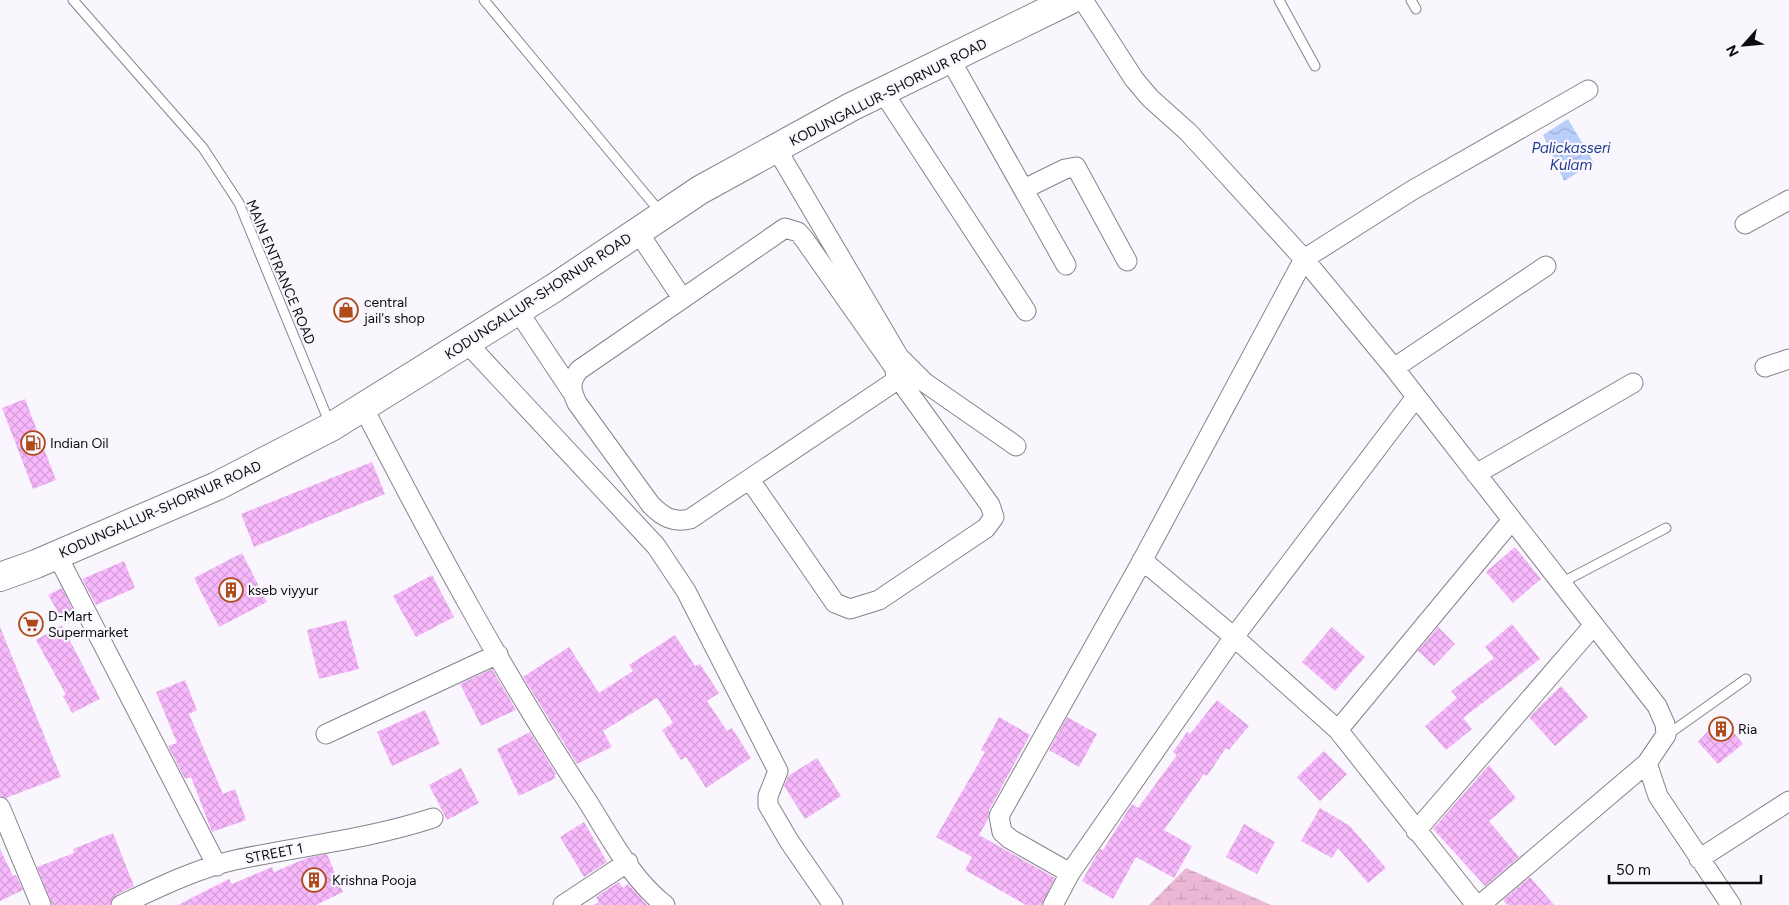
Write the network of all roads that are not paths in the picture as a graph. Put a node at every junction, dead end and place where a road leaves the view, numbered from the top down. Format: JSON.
{"nodes":[{"id":1,"x":73,"y":0,"type":"edge"},
{"id":2,"x":484,"y":0,"type":"edge"},
{"id":3,"x":1070,"y":0,"type":"edge"},
{"id":4,"x":1083,"y":0,"type":"edge"},
{"id":5,"x":1280,"y":0,"type":"edge"},
{"id":6,"x":1411,"y":0,"type":"edge"},
{"id":7,"x":1416,"y":9,"type":"dead end"},
{"id":8,"x":950,"y":59,"type":"junction"},
{"id":9,"x":1315,"y":66,"type":"dead end"},
{"id":10,"x":1588,"y":90,"type":"dead end"},
{"id":11,"x":884,"y":92,"type":"junction"},
{"id":12,"x":776,"y":148,"type":"junction"},
{"id":13,"x":1024,"y":189,"type":"junction"},
{"id":14,"x":1789,"y":200,"type":"edge"},
{"id":15,"x":663,"y":215,"type":"junction"},
{"id":16,"x":1745,"y":224,"type":"dead end"},
{"id":17,"x":638,"y":232,"type":"junction"},
{"id":18,"x":1304,"y":259,"type":"junction"},
{"id":19,"x":1127,"y":261,"type":"dead end"},
{"id":20,"x":1066,"y":264,"type":"dead end"},
{"id":21,"x":1546,"y":266,"type":"dead end"},
{"id":22,"x":682,"y":298,"type":"junction"},
{"id":23,"x":518,"y":311,"type":"junction"},
{"id":24,"x":1026,"y":311,"type":"dead end"},
{"id":25,"x":467,"y":343,"type":"junction"},
{"id":26,"x":1789,"y":359,"type":"edge"},
{"id":27,"x":1765,"y":367,"type":"dead end"},
{"id":28,"x":1394,"y":368,"type":"junction"},
{"id":29,"x":896,"y":375,"type":"junction"},
{"id":30,"x":1633,"y":383,"type":"dead end"},
{"id":31,"x":572,"y":392,"type":"junction"},
{"id":32,"x":1416,"y":397,"type":"junction"},
{"id":33,"x":363,"y":406,"type":"junction"},
{"id":34,"x":331,"y":427,"type":"junction"},
{"id":35,"x":1016,"y":446,"type":"dead end"},
{"id":36,"x":1476,"y":474,"type":"junction"},
{"id":37,"x":750,"y":480,"type":"junction"},
{"id":38,"x":1512,"y":520,"type":"junction"},
{"id":39,"x":1666,"y":528,"type":"dead end"},
{"id":40,"x":57,"y":555,"type":"junction"},
{"id":41,"x":1142,"y":560,"type":"junction"},
{"id":42,"x":0,"y":577,"type":"edge"},
{"id":43,"x":1560,"y":583,"type":"junction"},
{"id":44,"x":1593,"y":626,"type":"junction"},
{"id":45,"x":1234,"y":637,"type":"junction"},
{"id":46,"x":498,"y":654,"type":"junction"},
{"id":47,"x":1746,"y":679,"type":"dead end"},
{"id":48,"x":1338,"y":730,"type":"junction"},
{"id":49,"x":326,"y":734,"type":"dead end"},
{"id":50,"x":1666,"y":735,"type":"junction"},
{"id":51,"x":1647,"y":763,"type":"junction"},
{"id":52,"x":1789,"y":801,"type":"edge"},
{"id":53,"x":0,"y":807,"type":"edge"},
{"id":54,"x":433,"y":818,"type":"dead end"},
{"id":55,"x":1416,"y":831,"type":"junction"},
{"id":56,"x":1699,"y":859,"type":"junction"},
{"id":57,"x":628,"y":862,"type":"junction"},
{"id":58,"x":217,"y":866,"type":"junction"},
{"id":59,"x":1070,"y":873,"type":"junction"},
{"id":60,"x":41,"y":905,"type":"edge"},
{"id":61,"x":121,"y":905,"type":"edge"},
{"id":62,"x":563,"y":905,"type":"edge"},
{"id":63,"x":665,"y":905,"type":"edge"},
{"id":64,"x":833,"y":905,"type":"edge"},
{"id":65,"x":1053,"y":905,"type":"edge"},
{"id":66,"x":1476,"y":905,"type":"edge"},
{"id":67,"x":1480,"y":905,"type":"edge"},
{"id":68,"x":1731,"y":905,"type":"edge"}],
"edges":[{"from":1,"to":34,"type":"lane","name":"MAIN ENTRANCE ROAD"},
{"from":2,"to":15,"type":"lane"},
{"from":3,"to":8,"type":"main road","name":"KODUNGALLUR-SHORNUR ROAD"},
{"from":4,"to":18,"type":"street"},
{"from":5,"to":9,"type":"lane"},
{"from":6,"to":7,"type":"lane"},
{"from":8,"to":11,"type":"main road","name":"KODUNGALLUR-SHORNUR ROAD"},
{"from":8,"to":13,"type":"street"},
{"from":10,"to":18,"type":"street"},
{"from":11,"to":12,"type":"main road","name":"KODUNGALLUR-SHORNUR ROAD"},
{"from":11,"to":24,"type":"street"},
{"from":12,"to":15,"type":"main road","name":"KODUNGALLUR-SHORNUR ROAD"},
{"from":12,"to":35,"type":"street"},
{"from":13,"to":19,"type":"street"},
{"from":13,"to":20,"type":"street"},
{"from":14,"to":16,"type":"street"},
{"from":15,"to":17,"type":"main road","name":"KODUNGALLUR-SHORNUR ROAD"},
{"from":17,"to":22,"type":"street"},
{"from":17,"to":23,"type":"main road","name":"KODUNGALLUR-SHORNUR ROAD"},
{"from":18,"to":28,"type":"street"},
{"from":18,"to":41,"type":"street"},
{"from":21,"to":28,"type":"street"},
{"from":22,"to":29,"type":"street"},
{"from":22,"to":31,"type":"street"},
{"from":23,"to":25,"type":"main road","name":"KODUNGALLUR-SHORNUR ROAD"},
{"from":23,"to":31,"type":"street"},
{"from":25,"to":33,"type":"main road","name":"KODUNGALLUR-SHORNUR ROAD"},
{"from":25,"to":64,"type":"street"},
{"from":26,"to":27,"type":"street"},
{"from":28,"to":32,"type":"street"},
{"from":29,"to":37,"type":"street"},
{"from":29,"to":37,"type":"street"},
{"from":30,"to":36,"type":"street"},
{"from":31,"to":37,"type":"street"},
{"from":32,"to":36,"type":"street"},
{"from":32,"to":45,"type":"street"},
{"from":33,"to":34,"type":"main road","name":"KODUNGALLUR-SHORNUR ROAD"},
{"from":33,"to":46,"type":"street"},
{"from":34,"to":40,"type":"main road","name":"KODUNGALLUR-SHORNUR ROAD"},
{"from":36,"to":38,"type":"street"},
{"from":38,"to":43,"type":"street"},
{"from":38,"to":48,"type":"street"},
{"from":39,"to":43,"type":"lane"},
{"from":40,"to":42,"type":"main road","name":"KODUNGALLUR-SHORNUR ROAD"},
{"from":40,"to":58,"type":"street"},
{"from":41,"to":45,"type":"street"},
{"from":41,"to":59,"type":"street"},
{"from":43,"to":44,"type":"street"},
{"from":44,"to":50,"type":"street"},
{"from":44,"to":55,"type":"street"},
{"from":45,"to":48,"type":"street"},
{"from":45,"to":59,"type":"street"},
{"from":46,"to":49,"type":"street"},
{"from":46,"to":57,"type":"street"},
{"from":47,"to":50,"type":"lane"},
{"from":48,"to":55,"type":"street"},
{"from":50,"to":51,"type":"street"},
{"from":51,"to":56,"type":"street"},
{"from":51,"to":67,"type":"street"},
{"from":52,"to":56,"type":"street"},
{"from":53,"to":60,"type":"street"},
{"from":54,"to":58,"type":"street","name":"STREET 1"},
{"from":55,"to":66,"type":"street"},
{"from":56,"to":68,"type":"street"},
{"from":57,"to":62,"type":"street"},
{"from":57,"to":63,"type":"street"},
{"from":58,"to":61,"type":"street","name":"STREET 1"},
{"from":59,"to":65,"type":"street"}]}
